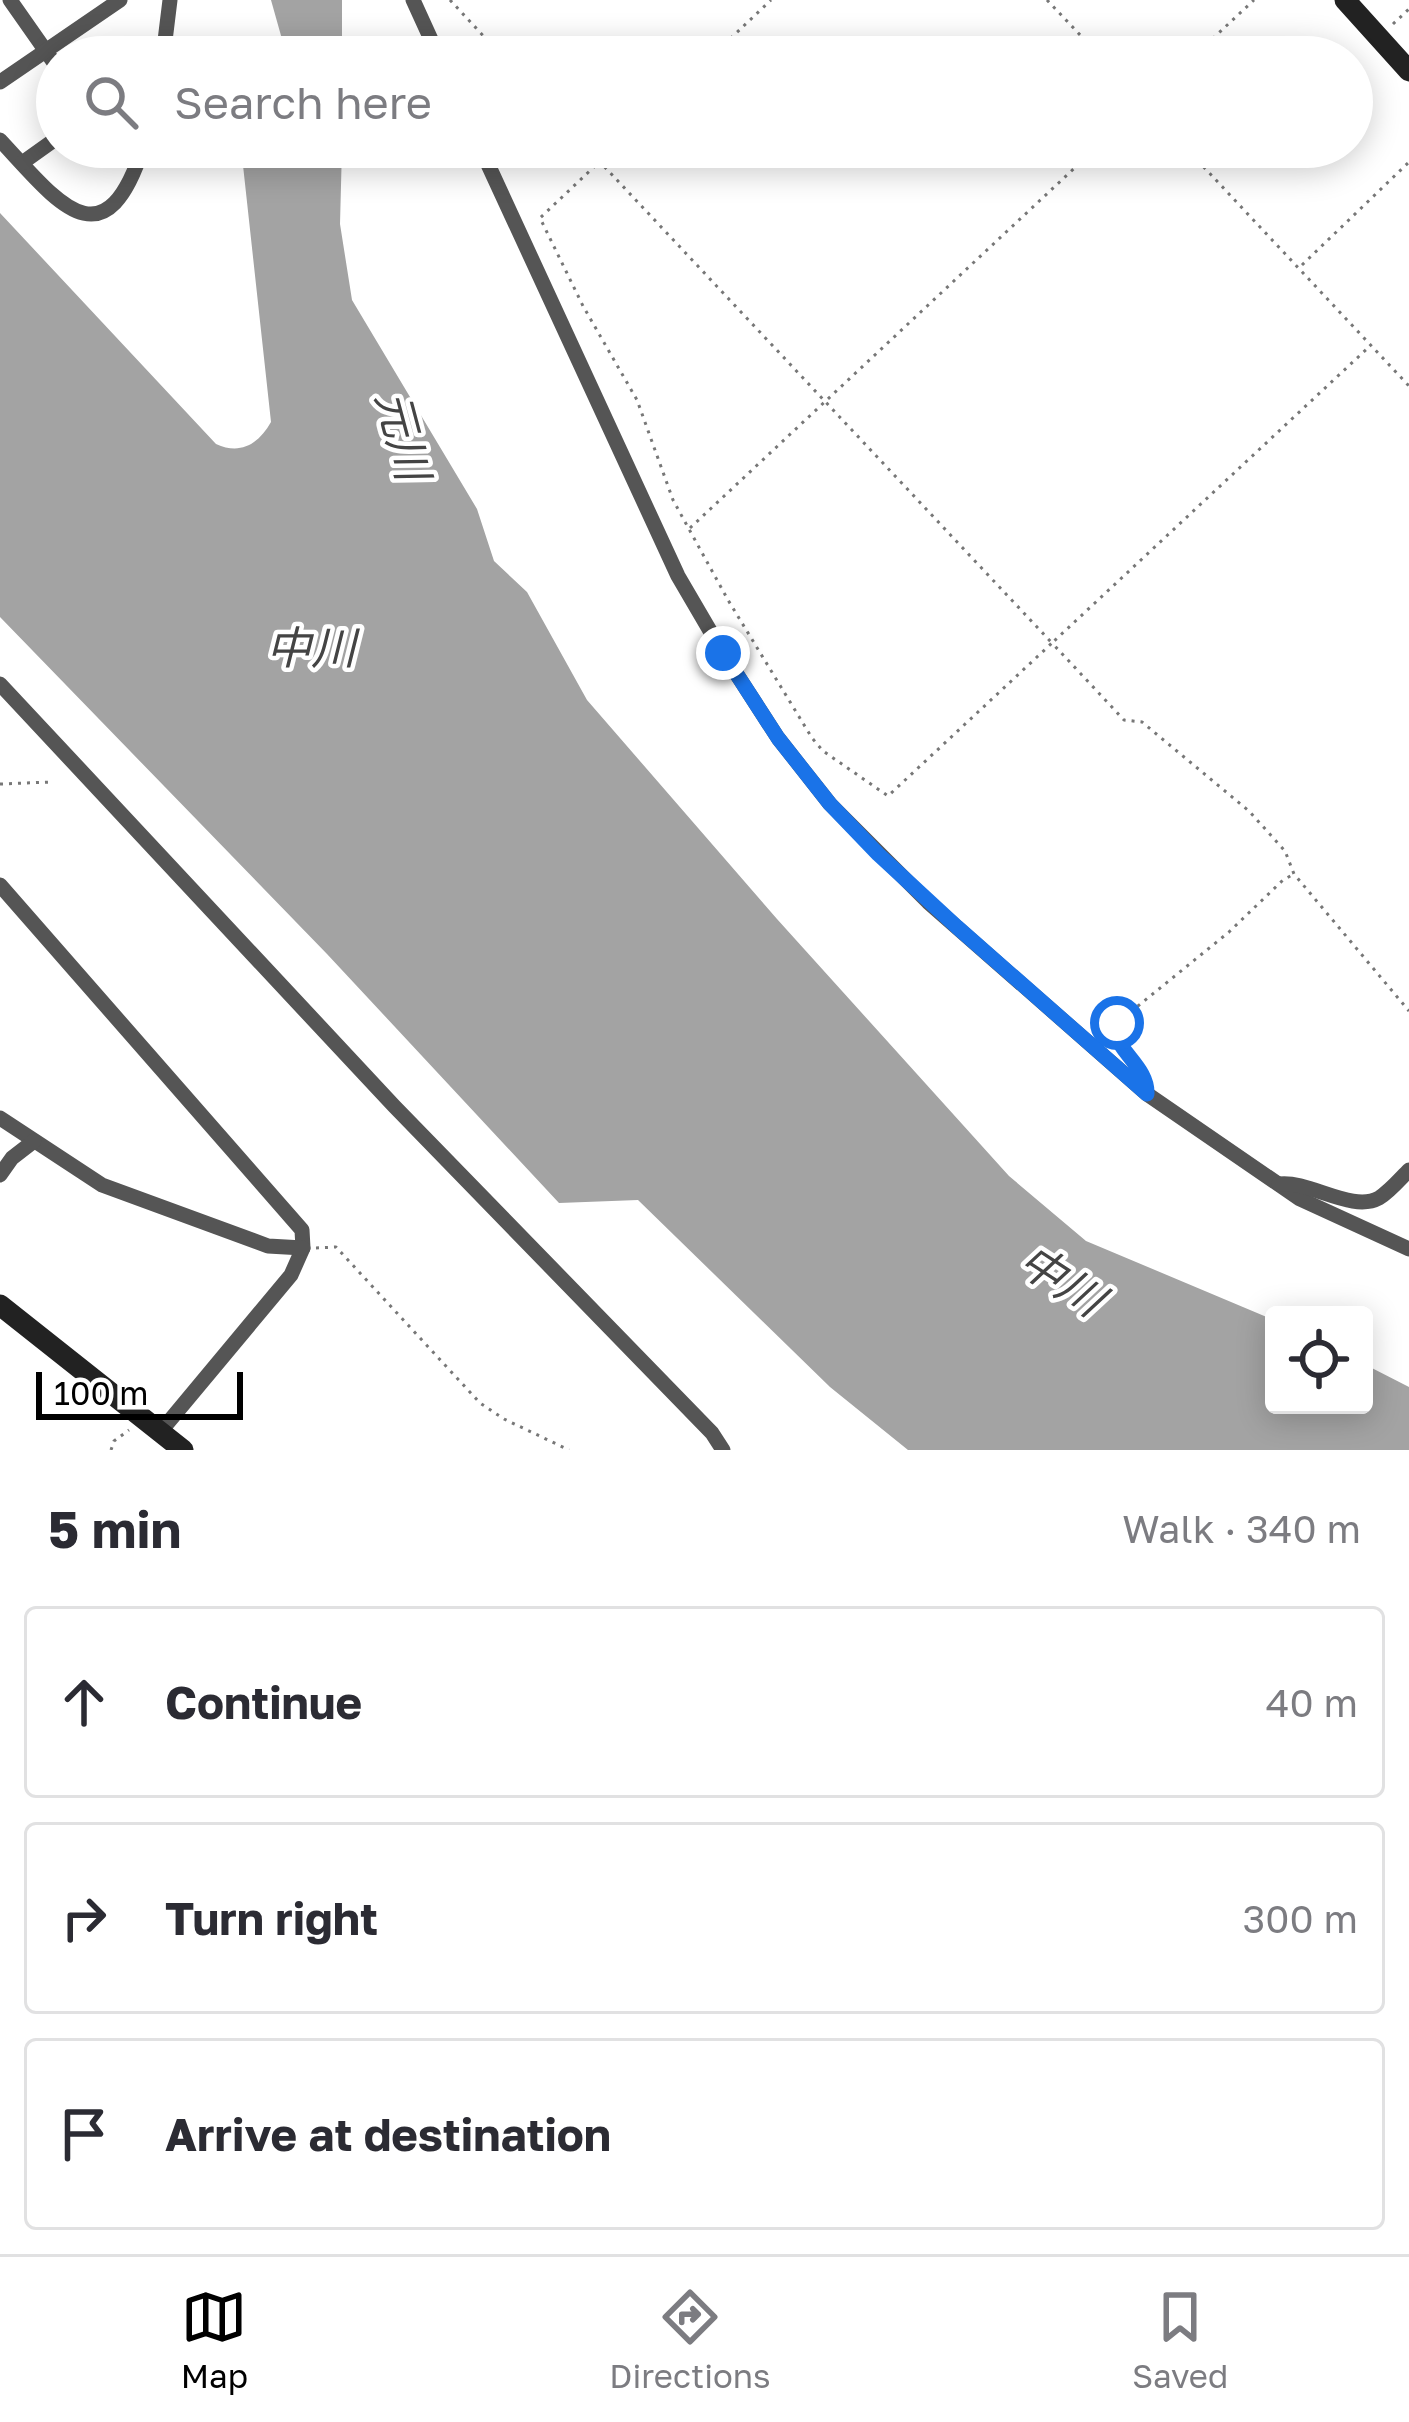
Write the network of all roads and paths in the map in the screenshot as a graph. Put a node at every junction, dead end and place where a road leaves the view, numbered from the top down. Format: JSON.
{"nodes":[{"id":1,"x":10,"y":0,"type":"edge"},
{"id":2,"x":120,"y":0,"type":"edge"},
{"id":3,"x":170,"y":0,"type":"edge"},
{"id":4,"x":413,"y":0,"type":"edge"},
{"id":5,"x":450,"y":0,"type":"edge"},
{"id":6,"x":771,"y":0,"type":"edge"},
{"id":7,"x":1047,"y":0,"type":"edge"},
{"id":8,"x":1254,"y":0,"type":"edge"},
{"id":9,"x":1345,"y":0,"type":"edge"},
{"id":10,"x":1409,"y":10,"type":"edge"},
{"id":11,"x":36,"y":36,"type":"edge"},
{"id":12,"x":67,"y":36,"type":"edge"},
{"id":13,"x":166,"y":36,"type":"edge"},
{"id":14,"x":429,"y":36,"type":"edge"},
{"id":15,"x":483,"y":36,"type":"edge"},
{"id":16,"x":733,"y":36,"type":"edge"},
{"id":17,"x":1081,"y":36,"type":"edge"},
{"id":18,"x":1215,"y":36,"type":"edge"},
{"id":19,"x":1379,"y":38,"type":"junction"},
{"id":20,"x":36,"y":57,"type":"edge"},
{"id":21,"x":1409,"y":71,"type":"edge"},
{"id":22,"x":0,"y":82,"type":"edge"},
{"id":23,"x":0,"y":140,"type":"edge"},
{"id":24,"x":36,"y":153,"type":"edge"},
{"id":25,"x":1409,"y":162,"type":"edge"},
{"id":26,"x":22,"y":163,"type":"junction"},
{"id":27,"x":134,"y":168,"type":"edge"},
{"id":28,"x":490,"y":168,"type":"edge"},
{"id":29,"x":594,"y":168,"type":"edge"},
{"id":30,"x":606,"y":168,"type":"edge"},
{"id":31,"x":1075,"y":168,"type":"edge"},
{"id":32,"x":1205,"y":168,"type":"edge"},
{"id":33,"x":1300,"y":268,"type":"junction"},
{"id":34,"x":1370,"y":346,"type":"junction"},
{"id":35,"x":1409,"y":386,"type":"edge"},
{"id":36,"x":826,"y":402,"type":"junction"},
{"id":37,"x":689,"y":529,"type":"junction"},
{"id":38,"x":1052,"y":643,"type":"junction"},
{"id":39,"x":0,"y":684,"type":"edge"},
{"id":40,"x":52,"y":782,"type":"dead end"},
{"id":41,"x":0,"y":784,"type":"edge"},
{"id":42,"x":1294,"y":874,"type":"junction"},
{"id":43,"x":0,"y":885,"type":"edge"},
{"id":44,"x":1409,"y":1011,"type":"edge"},
{"id":45,"x":1138,"y":1067,"type":"dead end"},
{"id":46,"x":0,"y":1118,"type":"edge"},
{"id":47,"x":34,"y":1141,"type":"junction"},
{"id":48,"x":1409,"y":1170,"type":"edge"},
{"id":49,"x":0,"y":1174,"type":"edge"},
{"id":50,"x":1276,"y":1184,"type":"junction"},
{"id":51,"x":302,"y":1248,"type":"junction"},
{"id":52,"x":1409,"y":1249,"type":"edge"},
{"id":53,"x":0,"y":1305,"type":"edge"},
{"id":54,"x":153,"y":1425,"type":"junction"},
{"id":55,"x":112,"y":1450,"type":"edge"},
{"id":56,"x":183,"y":1450,"type":"edge"},
{"id":57,"x":569,"y":1450,"type":"edge"},
{"id":58,"x":723,"y":1450,"type":"edge"}],
"edges":[{"from":1,"to":11,"type":"street"},
{"from":2,"to":12,"type":"street"},
{"from":3,"to":13,"type":"street"},
{"from":4,"to":14,"type":"street"},
{"from":5,"to":15,"type":"path"},
{"from":6,"to":16,"type":"path"},
{"from":7,"to":17,"type":"path"},
{"from":8,"to":18,"type":"path"},
{"from":9,"to":19,"type":"street"},
{"from":10,"to":19,"type":"path"},
{"from":19,"to":21,"type":"street"},
{"from":20,"to":22,"type":"street"},
{"from":23,"to":26,"type":"street"},
{"from":24,"to":26,"type":"street"},
{"from":25,"to":33,"type":"path"},
{"from":26,"to":27,"type":"street"},
{"from":28,"to":50,"type":"street"},
{"from":29,"to":37,"type":"path"},
{"from":30,"to":36,"type":"path"},
{"from":31,"to":36,"type":"path"},
{"from":32,"to":33,"type":"path"},
{"from":33,"to":34,"type":"path"},
{"from":34,"to":35,"type":"path"},
{"from":34,"to":38,"type":"path"},
{"from":36,"to":37,"type":"path"},
{"from":36,"to":38,"type":"path"},
{"from":37,"to":38,"type":"path"},
{"from":38,"to":42,"type":"path"},
{"from":39,"to":58,"type":"street"},
{"from":40,"to":41,"type":"path"},
{"from":42,"to":44,"type":"path"},
{"from":42,"to":45,"type":"path"},
{"from":43,"to":51,"type":"street"},
{"from":46,"to":47,"type":"street"},
{"from":47,"to":49,"type":"street"},
{"from":47,"to":51,"type":"street"},
{"from":48,"to":50,"type":"street"},
{"from":50,"to":52,"type":"street"},
{"from":51,"to":54,"type":"street"},
{"from":51,"to":57,"type":"path"},
{"from":53,"to":54,"type":"street"},
{"from":54,"to":55,"type":"path"},
{"from":54,"to":56,"type":"street"}]}
